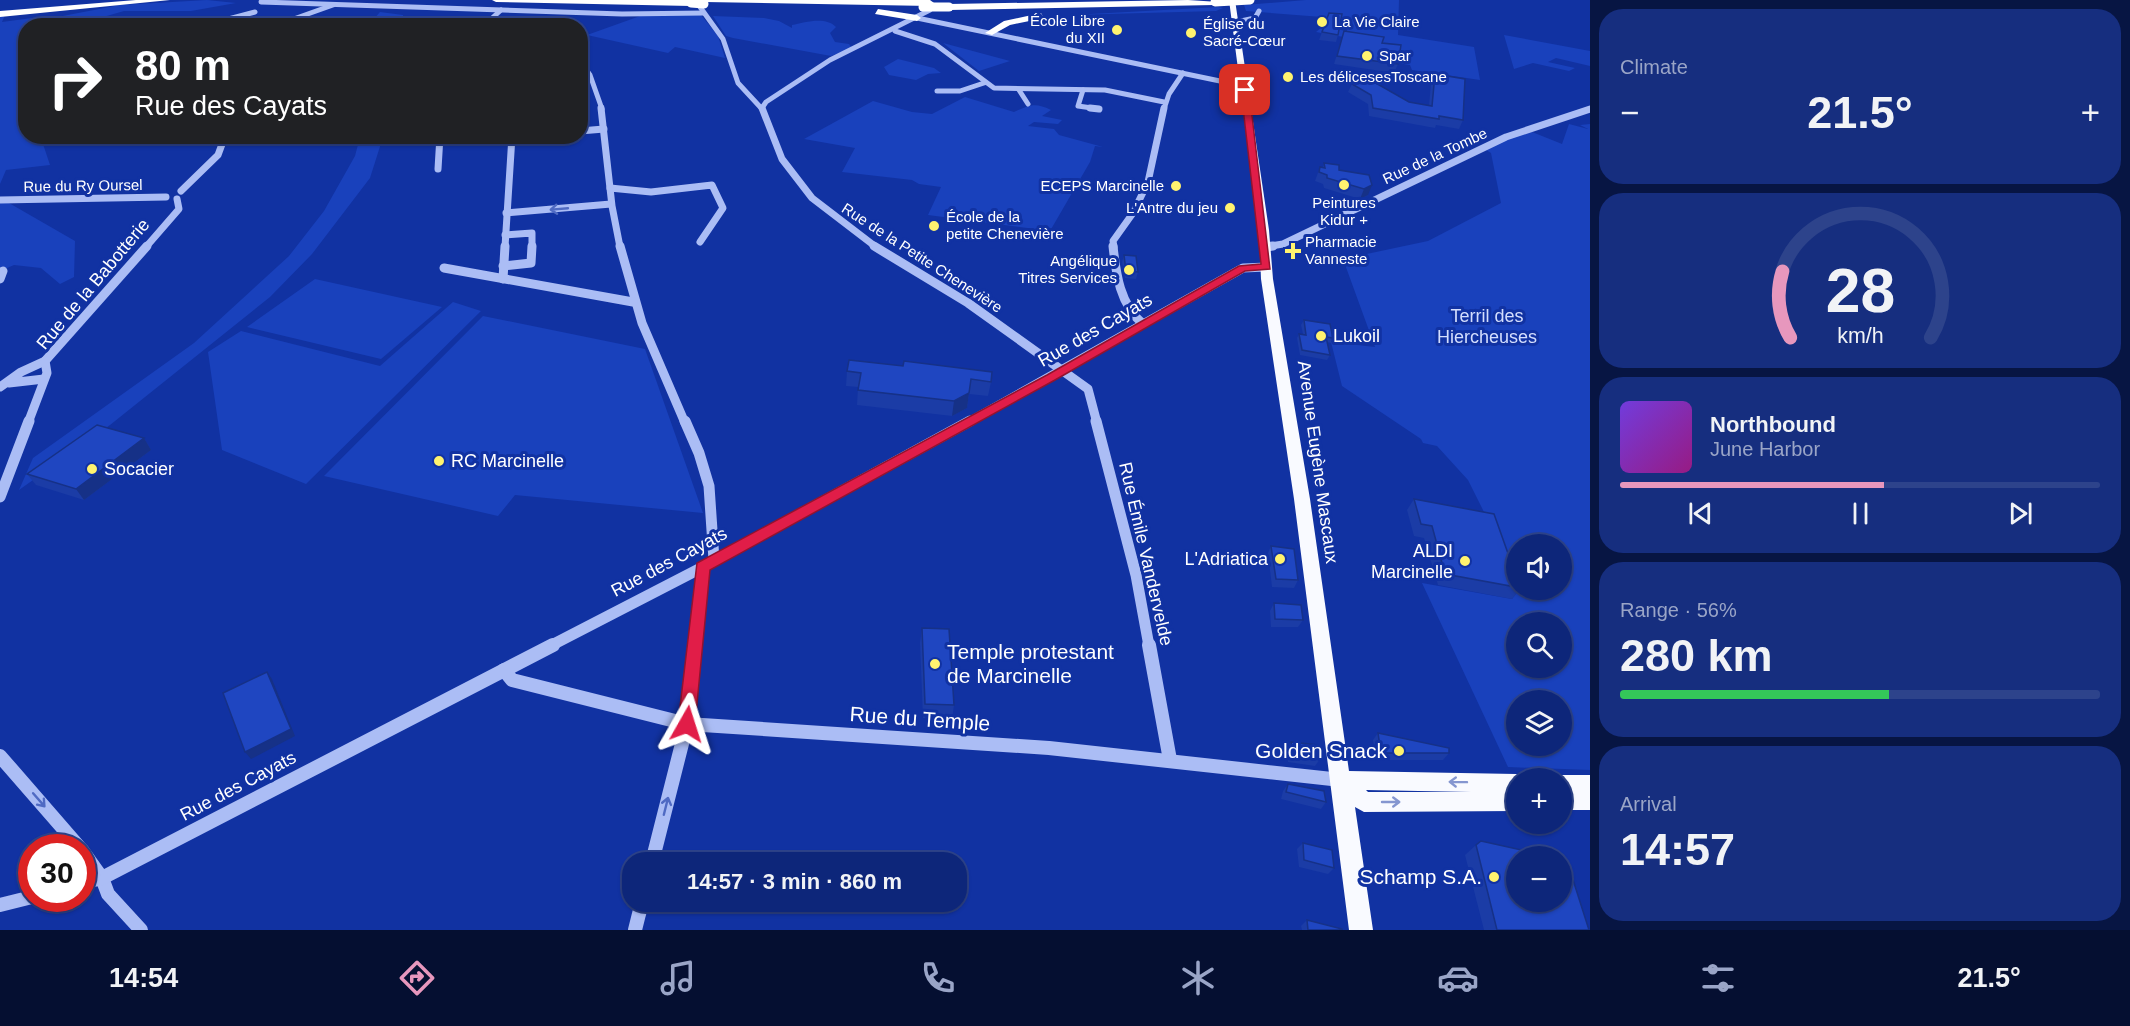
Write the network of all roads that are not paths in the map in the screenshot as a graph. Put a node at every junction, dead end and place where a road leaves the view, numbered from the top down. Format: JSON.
{"nodes":[{"id":1,"x":66,"y":0,"type":"edge"},
{"id":2,"x":120,"y":0,"type":"edge"},
{"id":3,"x":166,"y":0,"type":"edge"},
{"id":4,"x":496,"y":0,"type":"edge"},
{"id":5,"x":859,"y":0,"type":"edge"},
{"id":6,"x":1124,"y":0,"type":"edge"},
{"id":7,"x":1165,"y":0,"type":"edge"},
{"id":8,"x":1232,"y":0,"type":"edge"},
{"id":9,"x":1250,"y":0,"type":"edge"},
{"id":10,"x":262,"y":1,"type":"edge"},
{"id":11,"x":1134,"y":1,"type":"edge"},
{"id":12,"x":825,"y":2,"type":"junction"},
{"id":13,"x":339,"y":3,"type":"junction"},
{"id":14,"x":949,"y":3,"type":"edge"},
{"id":15,"x":700,"y":4,"type":"edge"},
{"id":16,"x":1180,"y":4,"type":"junction"},
{"id":17,"x":792,"y":5,"type":"junction"},
{"id":18,"x":928,"y":6,"type":"junction"},
{"id":19,"x":0,"y":7,"type":"edge"},
{"id":20,"x":501,"y":10,"type":"junction"},
{"id":21,"x":1259,"y":10,"type":"dead end"},
{"id":22,"x":255,"y":12,"type":"junction"},
{"id":23,"x":0,"y":14,"type":"edge"},
{"id":24,"x":232,"y":18,"type":"edge"},
{"id":25,"x":253,"y":18,"type":"edge"},
{"id":26,"x":297,"y":18,"type":"edge"},
{"id":27,"x":492,"y":18,"type":"edge"},
{"id":28,"x":917,"y":18,"type":"junction"},
{"id":29,"x":1236,"y":22,"type":"junction"},
{"id":30,"x":895,"y":31,"type":"junction"},
{"id":31,"x":989,"y":33,"type":"junction"},
{"id":32,"x":1182,"y":73,"type":"junction"},
{"id":33,"x":588,"y":77,"type":"edge"},
{"id":34,"x":984,"y":83,"type":"junction"},
{"id":35,"x":1244,"y":86,"type":"junction"},
{"id":36,"x":1019,"y":90,"type":"junction"},
{"id":37,"x":1083,"y":90,"type":"junction"},
{"id":38,"x":937,"y":91,"type":"dead end"},
{"id":39,"x":1164,"y":102,"type":"junction"},
{"id":40,"x":1028,"y":105,"type":"dead end"},
{"id":41,"x":762,"y":108,"type":"junction"},
{"id":42,"x":1099,"y":109,"type":"dead end"},
{"id":43,"x":1590,"y":109,"type":"edge"},
{"id":44,"x":604,"y":129,"type":"junction"},
{"id":45,"x":588,"y":130,"type":"edge"},
{"id":46,"x":223,"y":144,"type":"edge"},
{"id":47,"x":440,"y":144,"type":"edge"},
{"id":48,"x":511,"y":144,"type":"edge"},
{"id":49,"x":438,"y":169,"type":"dead end"},
{"id":50,"x":610,"y":188,"type":"junction"},
{"id":51,"x":179,"y":195,"type":"junction"},
{"id":52,"x":0,"y":200,"type":"edge"},
{"id":53,"x":611,"y":204,"type":"junction"},
{"id":54,"x":506,"y":213,"type":"junction"},
{"id":55,"x":505,"y":235,"type":"junction"},
{"id":56,"x":700,"y":242,"type":"dead end"},
{"id":57,"x":1265,"y":243,"type":"junction"},
{"id":58,"x":503,"y":266,"type":"junction"},
{"id":59,"x":1267,"y":267,"type":"junction"},
{"id":60,"x":444,"y":268,"type":"dead end"},
{"id":61,"x":503,"y":279,"type":"junction"},
{"id":62,"x":633,"y":302,"type":"junction"},
{"id":63,"x":1143,"y":324,"type":"junction"},
{"id":64,"x":45,"y":360,"type":"junction"},
{"id":65,"x":1063,"y":370,"type":"junction"},
{"id":66,"x":44,"y":379,"type":"junction"},
{"id":67,"x":4,"y":385,"type":"edge"},
{"id":68,"x":0,"y":497,"type":"edge"},
{"id":69,"x":708,"y":564,"type":"junction"},
{"id":70,"x":504,"y":670,"type":"junction"},
{"id":71,"x":687,"y":724,"type":"junction"},
{"id":72,"x":0,"y":756,"type":"edge"},
{"id":73,"x":1170,"y":759,"type":"junction"},
{"id":74,"x":1341,"y":780,"type":"junction"},
{"id":75,"x":1506,"y":783,"type":"edge"},
{"id":76,"x":1572,"y":784,"type":"edge"},
{"id":77,"x":1590,"y":784,"type":"edge"},
{"id":78,"x":1590,"y":800,"type":"edge"},
{"id":79,"x":1506,"y":801,"type":"edge"},
{"id":80,"x":1572,"y":801,"type":"edge"},
{"id":81,"x":69,"y":834,"type":"edge"},
{"id":82,"x":655,"y":852,"type":"edge"},
{"id":83,"x":96,"y":869,"type":"edge"},
{"id":84,"x":102,"y":878,"type":"junction"},
{"id":85,"x":96,"y":880,"type":"edge"},
{"id":86,"x":18,"y":900,"type":"edge"},
{"id":87,"x":0,"y":905,"type":"edge"},
{"id":88,"x":640,"y":912,"type":"edge"},
{"id":89,"x":141,"y":930,"type":"edge"},
{"id":90,"x":635,"y":930,"type":"edge"},
{"id":91,"x":1360,"y":930,"type":"edge"}],
"edges":[{"from":1,"to":19,"type":"highway"},
{"from":2,"to":19,"type":"highway"},
{"from":3,"to":23,"type":"highway"},
{"from":4,"to":15,"type":"highway"},
{"from":5,"to":12,"type":"highway"},
{"from":6,"to":11,"type":"highway"},
{"from":7,"to":11,"type":"highway"},
{"from":8,"to":29,"type":"main road","name":"Avenue Eugène Mascaux"},
{"from":9,"to":16,"type":"highway","bridge":true},
{"from":10,"to":13,"type":"street"},
{"from":10,"to":22,"type":"street"},
{"from":11,"to":14,"type":"highway"},
{"from":12,"to":15,"type":"highway"},
{"from":12,"to":18,"type":"highway"},
{"from":13,"to":20,"type":"street"},
{"from":13,"to":26,"type":"street"},
{"from":14,"to":16,"type":"highway"},
{"from":14,"to":18,"type":"highway","bridge":true},
{"from":15,"to":17,"type":"highway"},
{"from":15,"to":20,"type":"street"},
{"from":15,"to":41,"type":"street","name":"Rue de la Petite Chenevière"},
{"from":16,"to":31,"type":"highway"},
{"from":17,"to":18,"type":"highway"},
{"from":17,"to":28,"type":"highway"},
{"from":18,"to":28,"type":"street"},
{"from":20,"to":27,"type":"street"},
{"from":21,"to":29,"type":"street"},
{"from":22,"to":24,"type":"street"},
{"from":22,"to":25,"type":"street"},
{"from":28,"to":30,"type":"street"},
{"from":28,"to":31,"type":"street"},
{"from":29,"to":35,"type":"main road","name":"Avenue Eugène Mascaux"},
{"from":30,"to":34,"type":"street"},
{"from":30,"to":41,"type":"street"},
{"from":31,"to":32,"type":"street"},
{"from":32,"to":35,"type":"street"},
{"from":32,"to":39,"type":"street"},
{"from":33,"to":44,"type":"street"},
{"from":34,"to":36,"type":"street"},
{"from":34,"to":38,"type":"street"},
{"from":35,"to":57,"type":"main road","name":"Avenue Eugène Mascaux"},
{"from":36,"to":37,"type":"street"},
{"from":36,"to":40,"type":"street"},
{"from":37,"to":39,"type":"street"},
{"from":37,"to":42,"type":"street"},
{"from":39,"to":63,"type":"street"},
{"from":41,"to":65,"type":"street","name":"Rue de la Petite Chenevière"},
{"from":43,"to":57,"type":"street","name":"Rue de la Tombe"},
{"from":44,"to":45,"type":"street"},
{"from":44,"to":50,"type":"street"},
{"from":46,"to":51,"type":"street"},
{"from":47,"to":49,"type":"street"},
{"from":48,"to":54,"type":"street"},
{"from":50,"to":53,"type":"street"},
{"from":50,"to":56,"type":"street"},
{"from":51,"to":52,"type":"street","name":"Rue du Ry Oursel"},
{"from":51,"to":64,"type":"street","name":"Rue de la Babotterie"},
{"from":53,"to":54,"type":"street","one_way":true},
{"from":53,"to":62,"type":"street"},
{"from":54,"to":55,"type":"street"},
{"from":55,"to":58,"type":"street"},
{"from":55,"to":58,"type":"street"},
{"from":57,"to":59,"type":"main road","name":"Avenue Eugène Mascaux"},
{"from":58,"to":61,"type":"street"},
{"from":59,"to":63,"type":"street","name":"Rue des Cayats"},
{"from":59,"to":74,"type":"main road","name":"Avenue Eugène Mascaux"},
{"from":60,"to":61,"type":"street"},
{"from":61,"to":62,"type":"street"},
{"from":62,"to":69,"type":"street"},
{"from":63,"to":65,"type":"street","name":"Rue des Cayats"},
{"from":64,"to":66,"type":"street","name":"Rue de la Babotterie"},
{"from":64,"to":67,"type":"street"},
{"from":65,"to":69,"type":"street","name":"Rue des Cayats"},
{"from":65,"to":73,"type":"street","name":"Rue Émile Vandervelde"},
{"from":66,"to":67,"type":"street"},
{"from":66,"to":68,"type":"street","name":"Rue de la Babotterie"},
{"from":69,"to":70,"type":"street","name":"Rue des Cayats"},
{"from":69,"to":71,"type":"street"},
{"from":70,"to":71,"type":"street","name":"Rue du Temple"},
{"from":70,"to":84,"type":"street","name":"Rue des Cayats"},
{"from":71,"to":73,"type":"street","name":"Rue du Temple"},
{"from":82,"to":71,"type":"street","one_way":true},
{"from":72,"to":81,"type":"street","one_way":true},
{"from":73,"to":74,"type":"street","name":"Rue du Temple"},
{"from":75,"to":74,"type":"main road","one_way":true},
{"from":74,"to":79,"type":"main road","one_way":true},
{"from":74,"to":91,"type":"main road","name":"Avenue Eugène Mascaux"},
{"from":76,"to":77,"type":"main road"},
{"from":78,"to":80,"type":"main road"},
{"from":83,"to":84,"type":"street"},
{"from":84,"to":85,"type":"street","name":"Rue des Cayats"},
{"from":84,"to":89,"type":"street"},
{"from":86,"to":87,"type":"street"},
{"from":88,"to":90,"type":"street"}]}
